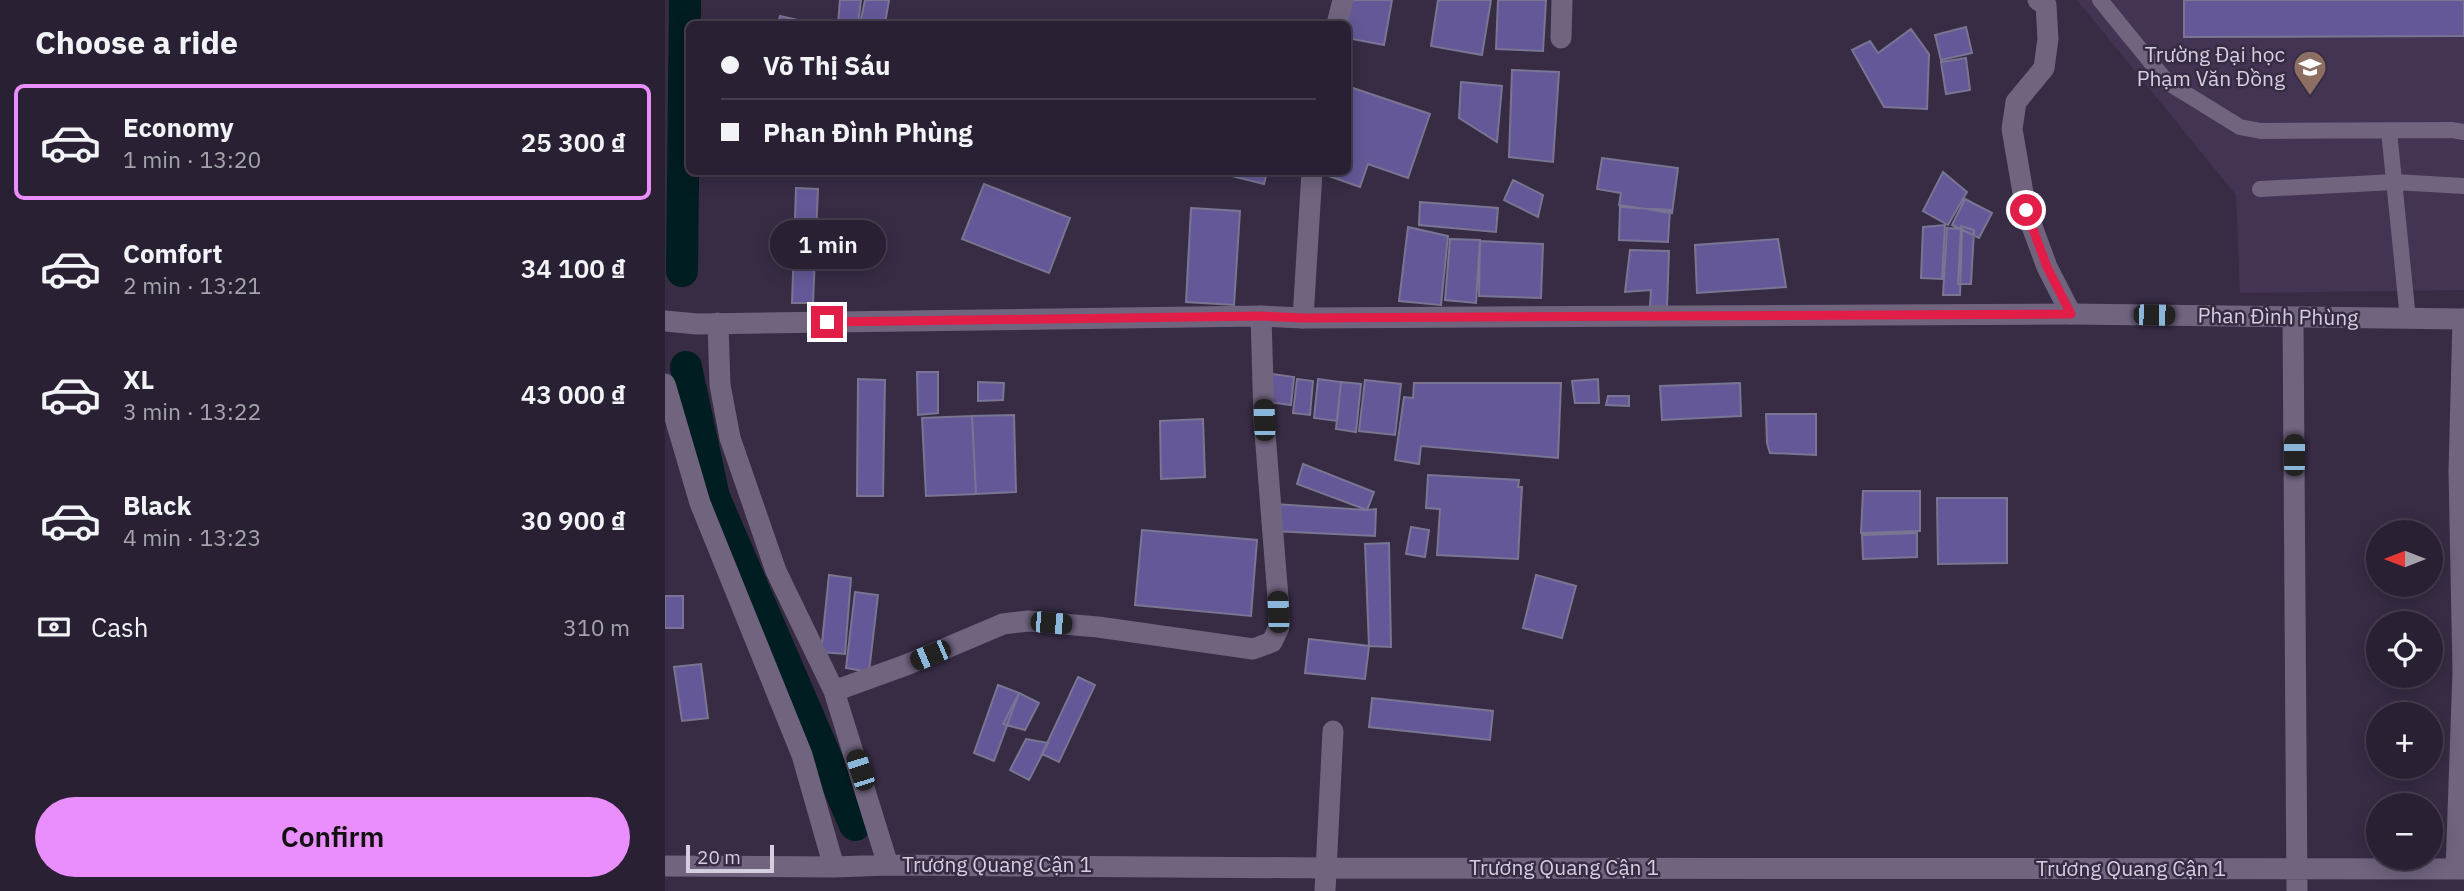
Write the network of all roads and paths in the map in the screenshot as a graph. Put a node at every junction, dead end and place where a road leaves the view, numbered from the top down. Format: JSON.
{"nodes":[{"id":1,"x":1342,"y":0,"type":"edge"},
{"id":2,"x":1562,"y":0,"type":"edge"},
{"id":3,"x":2038,"y":0,"type":"edge"},
{"id":4,"x":2100,"y":0,"type":"edge"},
{"id":5,"x":1338,"y":21,"type":"edge"},
{"id":6,"x":1561,"y":38,"type":"dead end"},
{"id":7,"x":2389,"y":131,"type":"junction"},
{"id":8,"x":2464,"y":132,"type":"edge"},
{"id":9,"x":1312,"y":175,"type":"edge"},
{"id":10,"x":2395,"y":182,"type":"junction"},
{"id":11,"x":2464,"y":186,"type":"edge"},
{"id":12,"x":2260,"y":189,"type":"dead end"},
{"id":13,"x":2071,"y":314,"type":"junction"},
{"id":14,"x":1261,"y":316,"type":"junction"},
{"id":15,"x":1303,"y":318,"type":"junction"},
{"id":16,"x":2293,"y":318,"type":"junction"},
{"id":17,"x":2408,"y":318,"type":"junction"},
{"id":18,"x":2464,"y":319,"type":"edge"},
{"id":19,"x":665,"y":321,"type":"edge"},
{"id":20,"x":718,"y":323,"type":"junction"},
{"id":21,"x":665,"y":384,"type":"edge"},
{"id":22,"x":834,"y":691,"type":"junction"},
{"id":23,"x":1333,"y":732,"type":"dead end"},
{"id":24,"x":888,"y":864,"type":"junction"},
{"id":25,"x":665,"y":866,"type":"edge"},
{"id":26,"x":834,"y":867,"type":"junction"},
{"id":27,"x":1325,"y":868,"type":"junction"},
{"id":28,"x":2298,"y":869,"type":"junction"},
{"id":29,"x":2460,"y":869,"type":"edge"},
{"id":30,"x":1325,"y":891,"type":"edge"},
{"id":31,"x":2297,"y":891,"type":"edge"}],
"edges":[{"from":1,"to":5,"type":"street"},
{"from":2,"to":6,"type":"street"},
{"from":3,"to":13,"type":"street"},
{"from":4,"to":7,"type":"lane"},
{"from":7,"to":8,"type":"lane"},
{"from":7,"to":10,"type":"lane"},
{"from":9,"to":15,"type":"street"},
{"from":10,"to":11,"type":"lane"},
{"from":10,"to":12,"type":"lane"},
{"from":10,"to":17,"type":"lane"},
{"from":13,"to":15,"type":"street","name":"Phan Đình Phùng"},
{"from":13,"to":16,"type":"street","name":"Phan Đình Phùng"},
{"from":14,"to":15,"type":"street","name":"Phan Đình Phùng"},
{"from":14,"to":20,"type":"street","name":"Phan Đình Phùng"},
{"from":14,"to":22,"type":"street"},
{"from":16,"to":17,"type":"street","name":"Phan Đình Phùng"},
{"from":16,"to":28,"type":"street"},
{"from":17,"to":18,"type":"street","name":"Phan Đình Phùng"},
{"from":18,"to":29,"type":"street"},
{"from":19,"to":20,"type":"street","name":"Phan Đình Phùng"},
{"from":20,"to":22,"type":"street"},
{"from":21,"to":26,"type":"street"},
{"from":22,"to":24,"type":"street"},
{"from":23,"to":27,"type":"street"},
{"from":24,"to":26,"type":"street","name":"Trương Quang Cận 1"},
{"from":24,"to":27,"type":"street","name":"Trương Quang Cận 1"},
{"from":25,"to":26,"type":"street","name":"Trương Quang Cận 1"},
{"from":27,"to":28,"type":"street","name":"Trương Quang Cận 1"},
{"from":27,"to":30,"type":"street"},
{"from":28,"to":29,"type":"street","name":"Trương Quang Cận 1"},
{"from":28,"to":31,"type":"street"}]}
